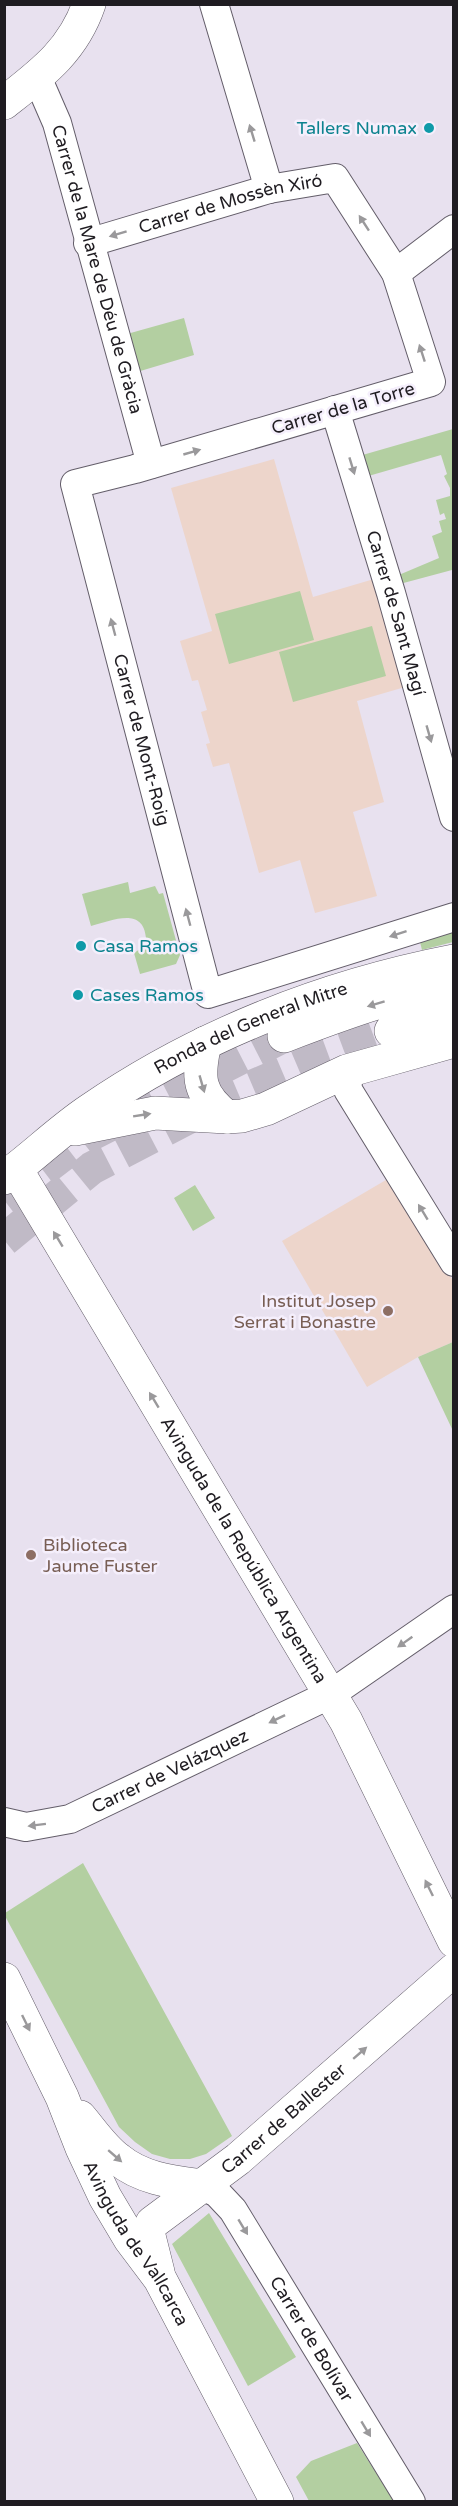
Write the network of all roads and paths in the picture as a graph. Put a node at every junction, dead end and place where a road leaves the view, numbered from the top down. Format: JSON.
{"nodes":[{"id":1,"x":89,"y":4,"type":"edge"},
{"id":2,"x":214,"y":4,"type":"edge"},
{"id":3,"x":37,"y":77,"type":"junction"},
{"id":4,"x":4,"y":104,"type":"edge"},
{"id":5,"x":269,"y":189,"type":"junction"},
{"id":6,"x":453,"y":229,"type":"edge"},
{"id":7,"x":88,"y":243,"type":"junction"},
{"id":8,"x":396,"y":273,"type":"junction"},
{"id":9,"x":335,"y":410,"type":"junction"},
{"id":10,"x":151,"y":464,"type":"junction"},
{"id":11,"x":75,"y":484,"type":"joint"},
{"id":12,"x":453,"y":817,"type":"edge"},
{"id":13,"x":453,"y":916,"type":"edge"},
{"id":14,"x":453,"y":961,"type":"edge"},
{"id":15,"x":453,"y":984,"type":"edge"},
{"id":16,"x":208,"y":994,"type":"joint"},
{"id":17,"x":453,"y":1017,"type":"edge"},
{"id":18,"x":391,"y":1031,"type":"tunnel mouth"},
{"id":19,"x":284,"y":1036,"type":"tunnel mouth"},
{"id":20,"x":453,"y":1041,"type":"edge"},
{"id":21,"x":205,"y":1043,"type":"junction"},
{"id":22,"x":347,"y":1071,"type":"junction"},
{"id":23,"x":227,"y":1117,"type":"junction"},
{"id":24,"x":64,"y":1131,"type":"junction"},
{"id":25,"x":8,"y":1166,"type":"edge"},
{"id":26,"x":453,"y":1262,"type":"edge"},
{"id":27,"x":453,"y":1609,"type":"edge"},
{"id":28,"x":330,"y":1694,"type":"junction"},
{"id":29,"x":4,"y":1822,"type":"edge"},
{"id":30,"x":453,"y":1941,"type":"edge"},
{"id":31,"x":453,"y":1970,"type":"edge"},
{"id":32,"x":4,"y":1979,"type":"edge"},
{"id":33,"x":62,"y":2097,"type":"junction"},
{"id":34,"x":203,"y":2186,"type":"junction"},
{"id":35,"x":160,"y":2279,"type":"junction"},
{"id":36,"x":277,"y":2502,"type":"edge"},
{"id":37,"x":411,"y":2502,"type":"edge"}],
"edges":[{"from":1,"to":3,"type":"main road"},
{"from":5,"to":2,"type":"street","one_way":true},
{"from":3,"to":4,"type":"main road"},
{"from":3,"to":7,"type":"street","name":"Carrer de la Mare de Déu de Gràcia"},
{"from":5,"to":7,"type":"street","name":"Carrer de Mossèn Xiró","one_way":true},
{"from":8,"to":5,"type":"street","name":"Carrer de Mossèn Xiró","one_way":true},
{"from":6,"to":8,"type":"street"},
{"from":7,"to":10,"type":"street","name":"Carrer de la Mare de Déu de Gràcia"},
{"from":9,"to":8,"type":"street","name":"Carrer de la Torre","one_way":true},
{"from":10,"to":9,"type":"street","name":"Carrer de la Torre","one_way":true},
{"from":9,"to":12,"type":"street","name":"Carrer de Sant Magí","one_way":true},
{"from":10,"to":11,"type":"street","name":"Carrer de la Torre"},
{"from":16,"to":11,"type":"street","name":"Carrer de Mont-Roig","one_way":true},
{"from":13,"to":16,"type":"street","name":"Ronda del General Mitre","one_way":true},
{"from":14,"to":21,"type":"main road","name":"Ronda del General Mitre"},
{"from":15,"to":19,"type":"main road","name":"Ronda del General Mitre","one_way":true},
{"from":17,"to":18,"type":"main road"},
{"from":20,"to":22,"type":"main road","name":"Ronda del General Mitre"},
{"from":21,"to":23,"type":"main road","one_way":true},
{"from":21,"to":24,"type":"main road","name":"Ronda del General Mitre"},
{"from":22,"to":23,"type":"main road","name":"Ronda del General Mitre"},
{"from":26,"to":22,"type":"street","one_way":true},
{"from":24,"to":23,"type":"main road","name":"Ronda del General Mitre","one_way":true},
{"from":24,"to":25,"type":"main road","name":"Ronda del General Mitre"},
{"from":28,"to":25,"type":"main road","name":"Avinguda de la República Argentina","one_way":true},
{"from":27,"to":28,"type":"street","name":"Carrer de Velázquez","one_way":true},
{"from":28,"to":29,"type":"street","name":"Carrer de Velázquez","one_way":true},
{"from":30,"to":28,"type":"main road","name":"Avinguda de la República Argentina","one_way":true},
{"from":34,"to":31,"type":"main road","name":"Carrer de Ballester","one_way":true},
{"from":32,"to":33,"type":"main road","name":"Avinguda de Vallcarca","one_way":true},
{"from":33,"to":34,"type":"main road","one_way":true},
{"from":33,"to":35,"type":"main road","name":"Avinguda de Vallcarca"},
{"from":34,"to":35,"type":"main road","name":"Carrer de Ballester"},
{"from":34,"to":37,"type":"street","name":"Carrer de Bolívar","one_way":true},
{"from":35,"to":36,"type":"main road","name":"Avinguda de Vallcarca"}]}
